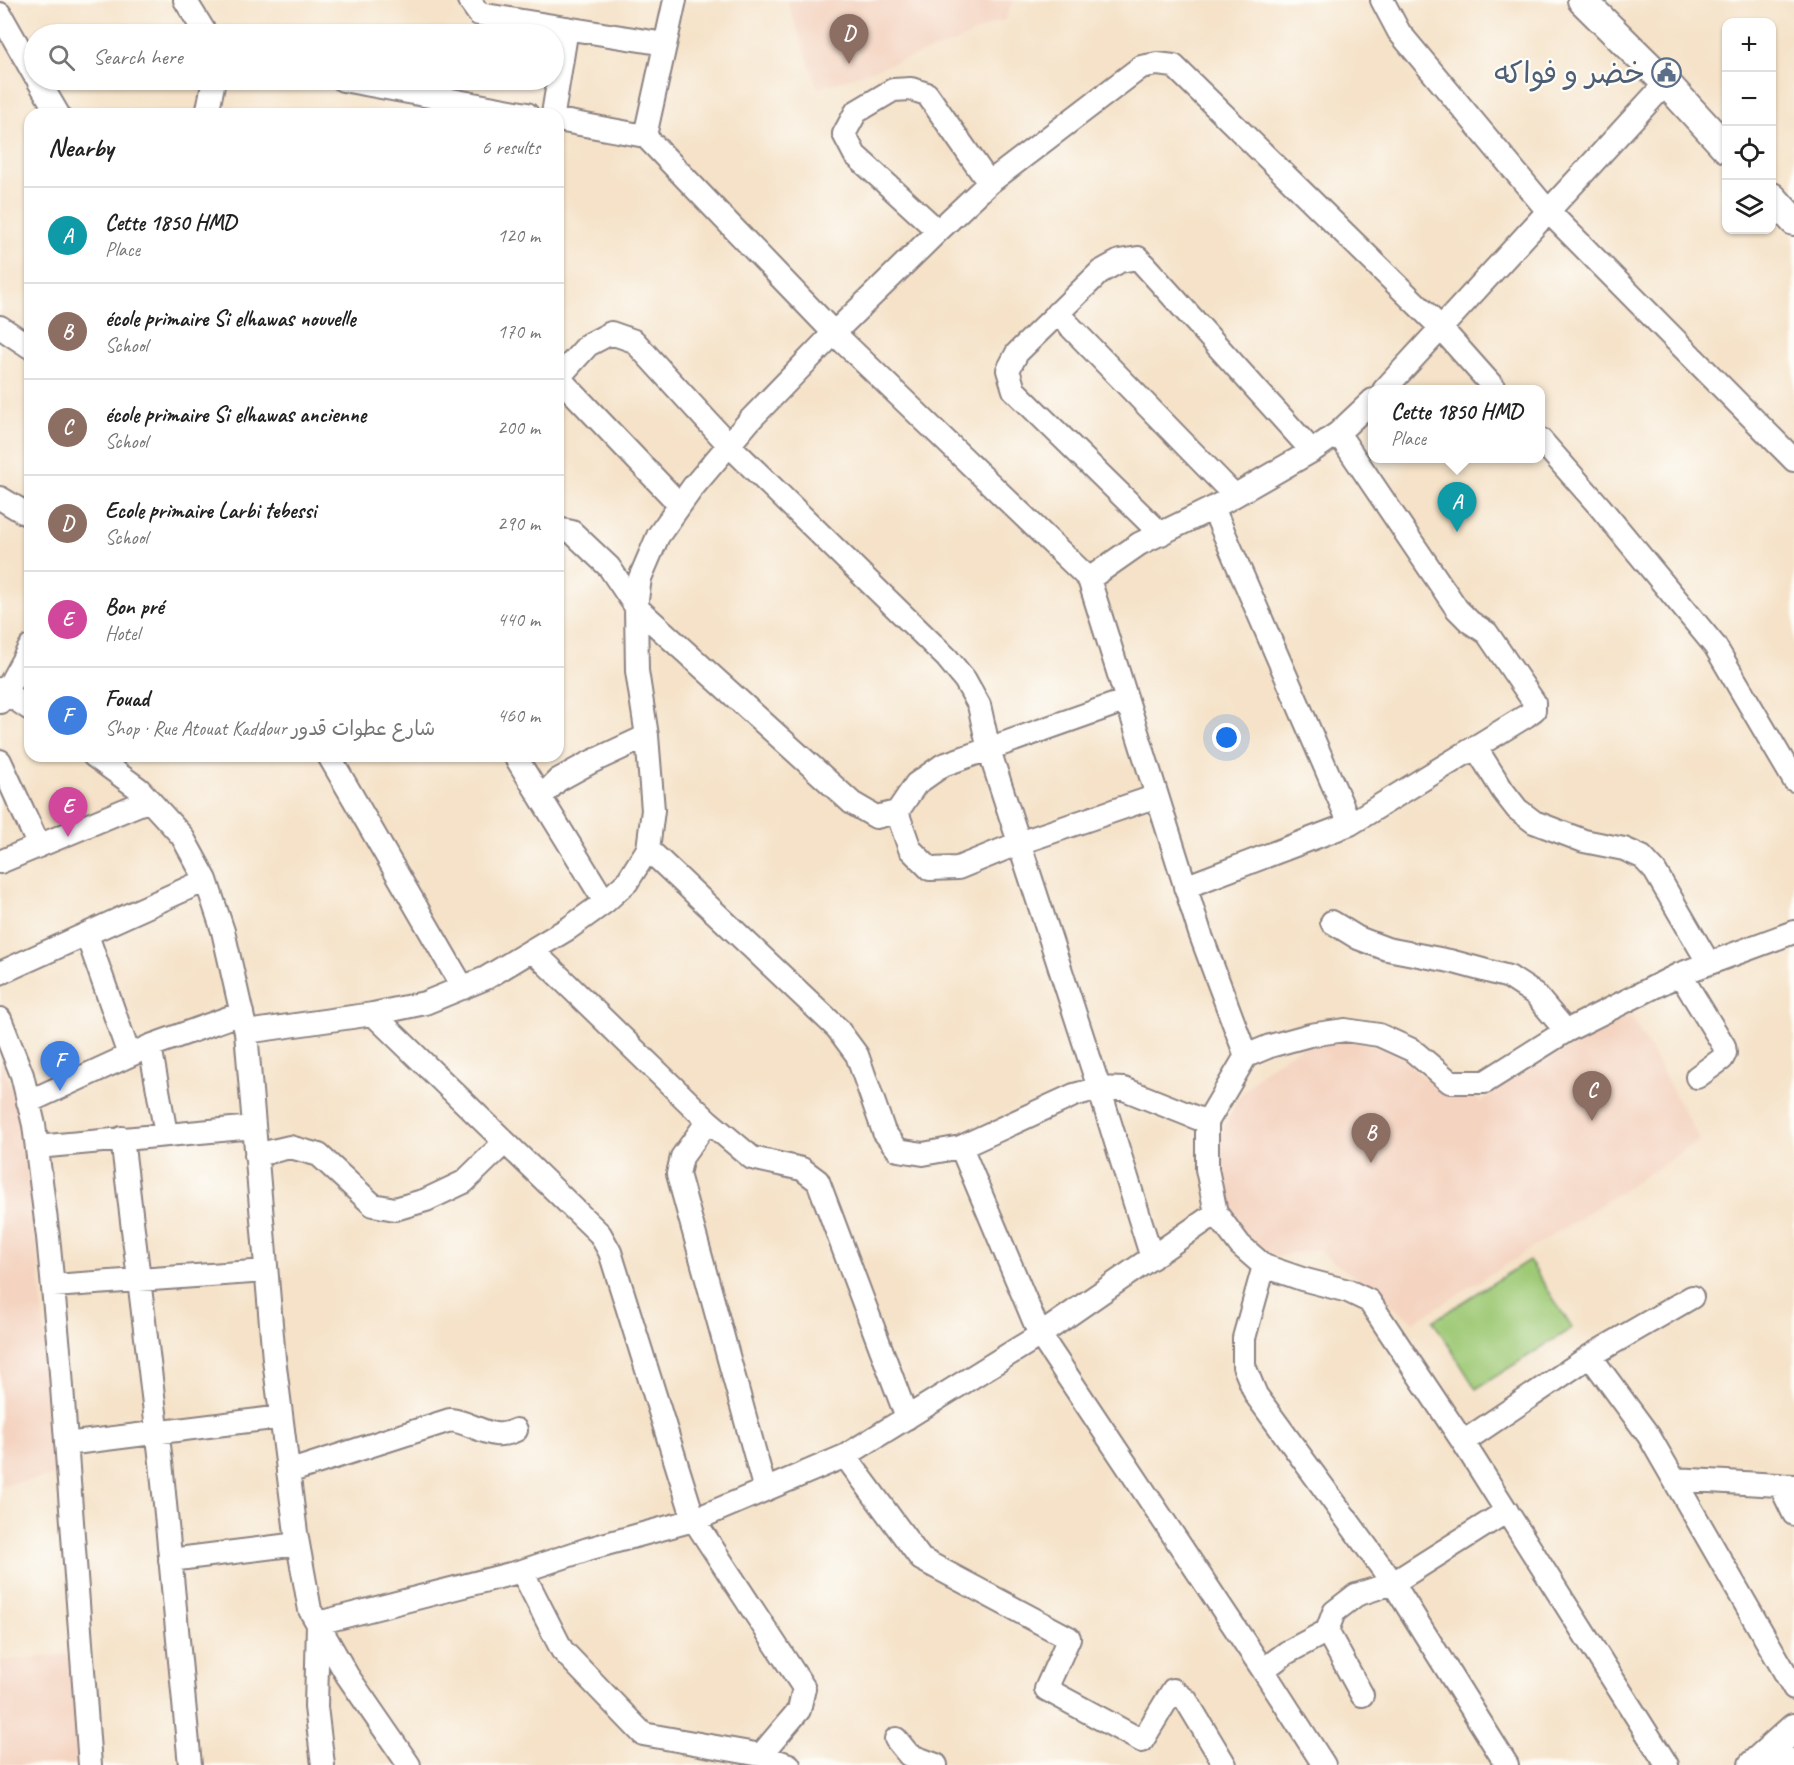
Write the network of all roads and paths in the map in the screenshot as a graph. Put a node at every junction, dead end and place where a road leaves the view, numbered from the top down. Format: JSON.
{"nodes":[{"id":1,"x":185,"y":0,"type":"edge"},
{"id":2,"x":469,"y":0,"type":"edge"},
{"id":3,"x":675,"y":0,"type":"edge"},
{"id":4,"x":1383,"y":0,"type":"edge"},
{"id":5,"x":1582,"y":0,"type":"edge"},
{"id":6,"x":0,"y":14,"type":"edge"},
{"id":7,"x":200,"y":24,"type":"edge"},
{"id":8,"x":542,"y":24,"type":"edge"},
{"id":9,"x":564,"y":28,"type":"edge"},
{"id":10,"x":567,"y":28,"type":"junction"},
{"id":11,"x":665,"y":44,"type":"junction"},
{"id":12,"x":564,"y":46,"type":"edge"},
{"id":13,"x":24,"y":56,"type":"edge"},
{"id":14,"x":1666,"y":83,"type":"junction"},
{"id":15,"x":44,"y":90,"type":"edge"},
{"id":16,"x":212,"y":90,"type":"edge"},
{"id":17,"x":397,"y":90,"type":"edge"},
{"id":18,"x":557,"y":90,"type":"edge"},
{"id":19,"x":54,"y":108,"type":"edge"},
{"id":20,"x":208,"y":108,"type":"edge"},
{"id":21,"x":495,"y":108,"type":"edge"},
{"id":22,"x":554,"y":108,"type":"edge"},
{"id":23,"x":564,"y":121,"type":"edge"},
{"id":24,"x":645,"y":136,"type":"junction"},
{"id":25,"x":1722,"y":144,"type":"edge"},
{"id":26,"x":989,"y":183,"type":"junction"},
{"id":27,"x":1776,"y":201,"type":"edge"},
{"id":28,"x":1548,"y":211,"type":"junction"},
{"id":29,"x":1794,"y":221,"type":"edge"},
{"id":30,"x":938,"y":231,"type":"junction"},
{"id":31,"x":1057,"y":313,"type":"junction"},
{"id":32,"x":0,"y":327,"type":"edge"},
{"id":33,"x":1440,"y":327,"type":"junction"},
{"id":34,"x":834,"y":333,"type":"junction"},
{"id":35,"x":24,"y":343,"type":"edge"},
{"id":36,"x":564,"y":371,"type":"edge"},
{"id":37,"x":564,"y":383,"type":"edge"},
{"id":38,"x":1388,"y":385,"type":"edge"},
{"id":39,"x":1492,"y":385,"type":"edge"},
{"id":40,"x":1368,"y":405,"type":"edge"},
{"id":41,"x":1338,"y":433,"type":"junction"},
{"id":42,"x":729,"y":445,"type":"junction"},
{"id":43,"x":1545,"y":445,"type":"edge"},
{"id":44,"x":1312,"y":451,"type":"junction"},
{"id":45,"x":1794,"y":460,"type":"edge"},
{"id":46,"x":1234,"y":495,"type":"junction"},
{"id":47,"x":0,"y":498,"type":"edge"},
{"id":48,"x":680,"y":505,"type":"junction"},
{"id":49,"x":1213,"y":508,"type":"junction"},
{"id":50,"x":24,"y":512,"type":"edge"},
{"id":51,"x":564,"y":530,"type":"edge"},
{"id":52,"x":1161,"y":534,"type":"junction"},
{"id":53,"x":1089,"y":579,"type":"junction"},
{"id":54,"x":636,"y":608,"type":"junction"},
{"id":55,"x":24,"y":657,"type":"edge"},
{"id":56,"x":2,"y":694,"type":"edge"},
{"id":57,"x":1127,"y":700,"type":"junction"},
{"id":58,"x":24,"y":706,"type":"edge"},
{"id":59,"x":647,"y":736,"type":"junction"},
{"id":60,"x":1476,"y":748,"type":"junction"},
{"id":61,"x":989,"y":750,"type":"junction"},
{"id":62,"x":0,"y":761,"type":"edge"},
{"id":63,"x":102,"y":762,"type":"edge"},
{"id":64,"x":331,"y":762,"type":"edge"},
{"id":65,"x":519,"y":762,"type":"edge"},
{"id":66,"x":1794,"y":780,"type":"edge"},
{"id":67,"x":1157,"y":796,"type":"junction"},
{"id":68,"x":541,"y":797,"type":"junction"},
{"id":69,"x":149,"y":800,"type":"junction"},
{"id":70,"x":897,"y":812,"type":"junction"},
{"id":71,"x":1350,"y":824,"type":"junction"},
{"id":72,"x":1018,"y":843,"type":"junction"},
{"id":73,"x":39,"y":846,"type":"junction"},
{"id":74,"x":648,"y":849,"type":"junction"},
{"id":75,"x":0,"y":862,"type":"edge"},
{"id":76,"x":206,"y":880,"type":"junction"},
{"id":77,"x":1185,"y":887,"type":"junction"},
{"id":78,"x":605,"y":902,"type":"junction"},
{"id":79,"x":1332,"y":922,"type":"dead end"},
{"id":80,"x":1794,"y":932,"type":"edge"},
{"id":81,"x":87,"y":934,"type":"junction"},
{"id":82,"x":532,"y":950,"type":"junction"},
{"id":83,"x":1708,"y":962,"type":"junction"},
{"id":84,"x":0,"y":973,"type":"edge"},
{"id":85,"x":1680,"y":974,"type":"junction"},
{"id":86,"x":463,"y":988,"type":"junction"},
{"id":87,"x":373,"y":1014,"type":"junction"},
{"id":88,"x":0,"y":1019,"type":"edge"},
{"id":89,"x":244,"y":1023,"type":"junction"},
{"id":90,"x":1566,"y":1031,"type":"junction"},
{"id":91,"x":150,"y":1046,"type":"junction"},
{"id":92,"x":129,"y":1055,"type":"junction"},
{"id":93,"x":1246,"y":1056,"type":"junction"},
{"id":94,"x":1697,"y":1077,"type":"dead end"},
{"id":95,"x":1099,"y":1088,"type":"junction"},
{"id":96,"x":28,"y":1102,"type":"junction"},
{"id":97,"x":708,"y":1121,"type":"junction"},
{"id":98,"x":1207,"y":1122,"type":"junction"},
{"id":99,"x":254,"y":1127,"type":"junction"},
{"id":100,"x":166,"y":1134,"type":"junction"},
{"id":101,"x":122,"y":1138,"type":"junction"},
{"id":102,"x":504,"y":1143,"type":"junction"},
{"id":103,"x":37,"y":1147,"type":"junction"},
{"id":104,"x":961,"y":1147,"type":"junction"},
{"id":105,"x":256,"y":1155,"type":"junction"},
{"id":106,"x":1216,"y":1213,"type":"junction"},
{"id":107,"x":1152,"y":1258,"type":"junction"},
{"id":108,"x":1264,"y":1266,"type":"junction"},
{"id":109,"x":266,"y":1271,"type":"junction"},
{"id":110,"x":139,"y":1280,"type":"junction"},
{"id":111,"x":53,"y":1286,"type":"junction"},
{"id":112,"x":1692,"y":1297,"type":"dead end"},
{"id":113,"x":1040,"y":1335,"type":"junction"},
{"id":114,"x":1590,"y":1356,"type":"junction"},
{"id":115,"x":281,"y":1417,"type":"junction"},
{"id":116,"x":907,"y":1418,"type":"junction"},
{"id":117,"x":516,"y":1430,"type":"dead end"},
{"id":118,"x":157,"y":1431,"type":"junction"},
{"id":119,"x":1463,"y":1442,"type":"junction"},
{"id":120,"x":66,"y":1444,"type":"junction"},
{"id":121,"x":845,"y":1456,"type":"junction"},
{"id":122,"x":288,"y":1472,"type":"junction"},
{"id":123,"x":1674,"y":1479,"type":"junction"},
{"id":124,"x":1787,"y":1486,"type":"edge"},
{"id":125,"x":765,"y":1490,"type":"junction"},
{"id":126,"x":1507,"y":1511,"type":"junction"},
{"id":127,"x":1794,"y":1514,"type":"edge"},
{"id":128,"x":694,"y":1520,"type":"junction"},
{"id":129,"x":298,"y":1544,"type":"junction"},
{"id":130,"x":170,"y":1560,"type":"junction"},
{"id":131,"x":522,"y":1571,"type":"junction"},
{"id":132,"x":1393,"y":1583,"type":"junction"},
{"id":133,"x":318,"y":1623,"type":"junction"},
{"id":134,"x":1327,"y":1631,"type":"junction"},
{"id":135,"x":1263,"y":1670,"type":"junction"},
{"id":136,"x":1794,"y":1688,"type":"edge"},
{"id":137,"x":1362,"y":1695,"type":"dead end"},
{"id":138,"x":1794,"y":1728,"type":"edge"},
{"id":139,"x":902,"y":1753,"type":"edge"},
{"id":140,"x":761,"y":1755,"type":"junction"},
{"id":141,"x":1794,"y":1760,"type":"edge"},
{"id":142,"x":90,"y":1765,"type":"edge"},
{"id":143,"x":190,"y":1765,"type":"edge"},
{"id":144,"x":323,"y":1765,"type":"edge"},
{"id":145,"x":409,"y":1765,"type":"edge"},
{"id":146,"x":789,"y":1765,"type":"edge"},
{"id":147,"x":936,"y":1765,"type":"edge"},
{"id":148,"x":1225,"y":1765,"type":"edge"},
{"id":149,"x":1324,"y":1765,"type":"edge"},
{"id":150,"x":1507,"y":1765,"type":"edge"},
{"id":151,"x":1667,"y":1765,"type":"edge"},
{"id":152,"x":1753,"y":1765,"type":"edge"}],
"edges":[{"from":1,"to":7,"type":"street"},
{"from":2,"to":8,"type":"street"},
{"from":3,"to":11,"type":"street"},
{"from":4,"to":28,"type":"street"},
{"from":5,"to":14,"type":"main road"},
{"from":6,"to":13,"type":"street"},
{"from":9,"to":10,"type":"street"},
{"from":10,"to":11,"type":"street"},
{"from":10,"to":12,"type":"street"},
{"from":11,"to":24,"type":"street"},
{"from":14,"to":25,"type":"main road"},
{"from":14,"to":28,"type":"street"},
{"from":15,"to":19,"type":"street"},
{"from":16,"to":20,"type":"street"},
{"from":17,"to":21,"type":"street"},
{"from":18,"to":22,"type":"street"},
{"from":23,"to":24,"type":"street"},
{"from":24,"to":34,"type":"street"},
{"from":26,"to":30,"type":"street"},
{"from":26,"to":30,"type":"street"},
{"from":26,"to":33,"type":"street"},
{"from":27,"to":29,"type":"main road"},
{"from":28,"to":33,"type":"street"},
{"from":28,"to":45,"type":"street"},
{"from":30,"to":34,"type":"street"},
{"from":31,"to":44,"type":"street"},
{"from":31,"to":46,"type":"street"},
{"from":31,"to":52,"type":"street"},
{"from":32,"to":35,"type":"street"},
{"from":33,"to":38,"type":"street"},
{"from":33,"to":39,"type":"street"},
{"from":34,"to":42,"type":"street"},
{"from":34,"to":53,"type":"street"},
{"from":36,"to":42,"type":"street"},
{"from":37,"to":48,"type":"street"},
{"from":40,"to":41,"type":"street"},
{"from":41,"to":44,"type":"street"},
{"from":41,"to":60,"type":"street"},
{"from":42,"to":48,"type":"street"},
{"from":42,"to":61,"type":"street"},
{"from":43,"to":66,"type":"street"},
{"from":44,"to":46,"type":"street"},
{"from":46,"to":49,"type":"street"},
{"from":47,"to":50,"type":"street"},
{"from":48,"to":54,"type":"street"},
{"from":49,"to":52,"type":"street"},
{"from":49,"to":71,"type":"street"},
{"from":51,"to":54,"type":"street"},
{"from":52,"to":53,"type":"street"},
{"from":53,"to":57,"type":"street"},
{"from":54,"to":59,"type":"street"},
{"from":54,"to":70,"type":"street"},
{"from":55,"to":56,"type":"street"},
{"from":56,"to":58,"type":"street"},
{"from":57,"to":61,"type":"street"},
{"from":57,"to":67,"type":"street"},
{"from":59,"to":68,"type":"street"},
{"from":59,"to":74,"type":"street"},
{"from":60,"to":71,"type":"street"},
{"from":60,"to":83,"type":"street"},
{"from":61,"to":70,"type":"street"},
{"from":61,"to":72,"type":"street"},
{"from":62,"to":73,"type":"street"},
{"from":63,"to":69,"type":"street"},
{"from":64,"to":86,"type":"street"},
{"from":65,"to":68,"type":"street"},
{"from":67,"to":72,"type":"street"},
{"from":67,"to":77,"type":"street"},
{"from":68,"to":78,"type":"street"},
{"from":69,"to":73,"type":"street"},
{"from":69,"to":76,"type":"street"},
{"from":70,"to":72,"type":"street"},
{"from":71,"to":77,"type":"street"},
{"from":72,"to":95,"type":"street"},
{"from":73,"to":75,"type":"street"},
{"from":74,"to":78,"type":"street"},
{"from":74,"to":104,"type":"street"},
{"from":76,"to":81,"type":"street"},
{"from":76,"to":89,"type":"street"},
{"from":77,"to":93,"type":"street"},
{"from":78,"to":82,"type":"street"},
{"from":79,"to":90,"type":"street"},
{"from":80,"to":83,"type":"street"},
{"from":81,"to":84,"type":"street"},
{"from":81,"to":92,"type":"street"},
{"from":82,"to":86,"type":"street"},
{"from":82,"to":97,"type":"street"},
{"from":83,"to":85,"type":"street"},
{"from":85,"to":90,"type":"street"},
{"from":85,"to":94,"type":"street"},
{"from":86,"to":87,"type":"street"},
{"from":87,"to":89,"type":"street"},
{"from":87,"to":102,"type":"street"},
{"from":88,"to":96,"type":"street"},
{"from":89,"to":91,"type":"street"},
{"from":89,"to":99,"type":"street"},
{"from":90,"to":93,"type":"street"},
{"from":91,"to":92,"type":"street"},
{"from":91,"to":100,"type":"street"},
{"from":92,"to":96,"type":"street"},
{"from":93,"to":98,"type":"street"},
{"from":95,"to":98,"type":"street"},
{"from":95,"to":104,"type":"street"},
{"from":95,"to":107,"type":"street"},
{"from":96,"to":103,"type":"street"},
{"from":97,"to":116,"type":"street"},
{"from":97,"to":125,"type":"street"},
{"from":98,"to":106,"type":"street"},
{"from":99,"to":100,"type":"street"},
{"from":99,"to":105,"type":"street"},
{"from":100,"to":101,"type":"street"},
{"from":101,"to":103,"type":"street"},
{"from":101,"to":110,"type":"street"},
{"from":102,"to":105,"type":"street"},
{"from":102,"to":128,"type":"street"},
{"from":103,"to":111,"type":"street"},
{"from":104,"to":113,"type":"street"},
{"from":105,"to":109,"type":"street"},
{"from":106,"to":107,"type":"street"},
{"from":106,"to":108,"type":"street"},
{"from":107,"to":113,"type":"street"},
{"from":108,"to":119,"type":"street"},
{"from":108,"to":132,"type":"street"},
{"from":109,"to":110,"type":"street"},
{"from":109,"to":115,"type":"street"},
{"from":110,"to":111,"type":"street"},
{"from":110,"to":118,"type":"street"},
{"from":111,"to":120,"type":"street"},
{"from":112,"to":114,"type":"street"},
{"from":113,"to":116,"type":"street"},
{"from":113,"to":135,"type":"street"},
{"from":114,"to":119,"type":"street"},
{"from":114,"to":123,"type":"street"},
{"from":115,"to":118,"type":"street"},
{"from":115,"to":122,"type":"street"},
{"from":116,"to":121,"type":"street"},
{"from":117,"to":122,"type":"street"},
{"from":118,"to":120,"type":"street"},
{"from":118,"to":130,"type":"street"},
{"from":119,"to":126,"type":"street"},
{"from":120,"to":142,"type":"street"},
{"from":121,"to":125,"type":"street"},
{"from":121,"to":148,"type":"street"},
{"from":122,"to":129,"type":"street"},
{"from":123,"to":124,"type":"street"},
{"from":123,"to":136,"type":"street"},
{"from":124,"to":127,"type":"street"},
{"from":125,"to":128,"type":"street"},
{"from":126,"to":132,"type":"street"},
{"from":126,"to":151,"type":"street"},
{"from":128,"to":131,"type":"street"},
{"from":128,"to":140,"type":"street"},
{"from":129,"to":130,"type":"street"},
{"from":129,"to":133,"type":"street"},
{"from":130,"to":143,"type":"street"},
{"from":131,"to":133,"type":"street"},
{"from":131,"to":140,"type":"street"},
{"from":132,"to":134,"type":"street"},
{"from":132,"to":150,"type":"street"},
{"from":133,"to":144,"type":"street"},
{"from":133,"to":145,"type":"street"},
{"from":134,"to":135,"type":"street"},
{"from":134,"to":137,"type":"street"},
{"from":135,"to":149,"type":"street"},
{"from":138,"to":152,"type":"main road"},
{"from":139,"to":147,"type":"street"},
{"from":140,"to":146,"type":"street"},
{"from":141,"to":152,"type":"street"}]}
